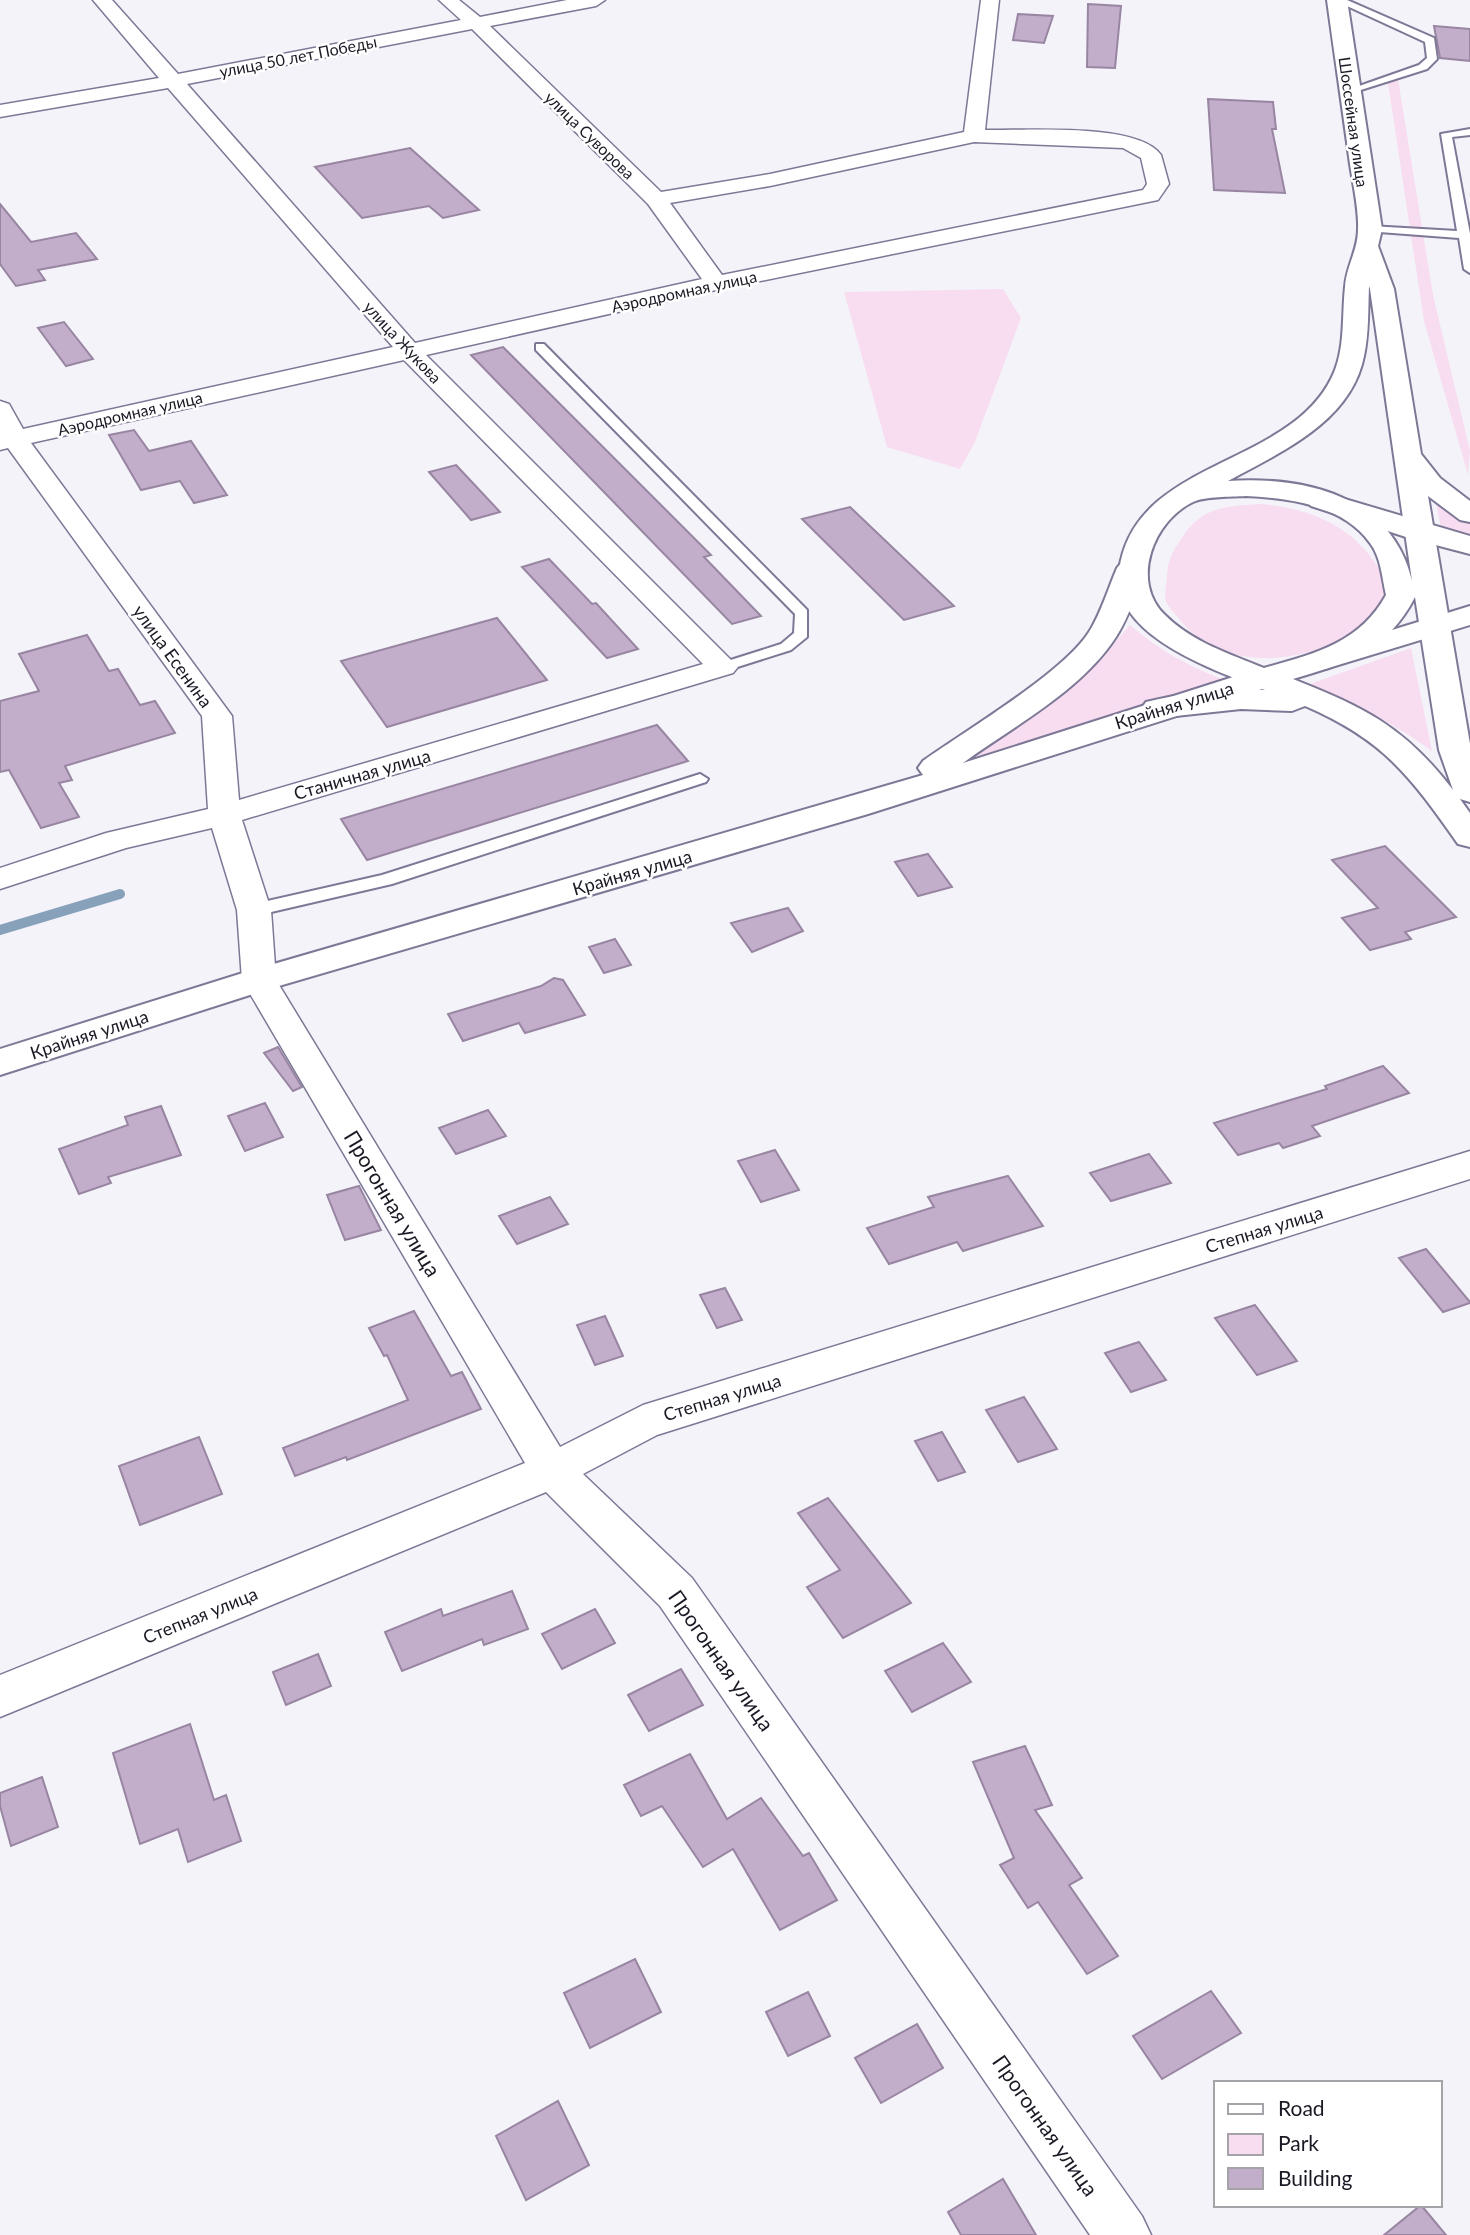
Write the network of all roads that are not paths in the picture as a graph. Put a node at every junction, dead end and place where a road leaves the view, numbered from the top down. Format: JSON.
{"nodes":[{"id":1,"x":102,"y":0,"type":"edge"},
{"id":2,"x":448,"y":0,"type":"edge"},
{"id":3,"x":596,"y":0,"type":"edge"},
{"id":4,"x":990,"y":0,"type":"edge"},
{"id":5,"x":1338,"y":0,"type":"edge"},
{"id":6,"x":474,"y":21,"type":"junction"},
{"id":7,"x":174,"y":81,"type":"junction"},
{"id":8,"x":1349,"y":93,"type":"junction"},
{"id":9,"x":0,"y":111,"type":"edge"},
{"id":10,"x":1468,"y":132,"type":"edge"},
{"id":11,"x":974,"y":136,"type":"junction"},
{"id":12,"x":656,"y":199,"type":"junction"},
{"id":13,"x":1465,"y":235,"type":"junction"},
{"id":14,"x":1369,"y":237,"type":"junction"},
{"id":15,"x":1470,"y":269,"type":"edge"},
{"id":16,"x":716,"y":283,"type":"junction"},
{"id":17,"x":540,"y":347,"type":"dead end"},
{"id":18,"x":408,"y":350,"type":"junction"},
{"id":19,"x":0,"y":409,"type":"edge"},
{"id":20,"x":8,"y":440,"type":"edge"},
{"id":21,"x":1408,"y":455,"type":"junction"},
{"id":22,"x":1308,"y":495,"type":"junction"},
{"id":23,"x":1182,"y":498,"type":"junction"},
{"id":24,"x":1470,"y":514,"type":"edge"},
{"id":25,"x":1419,"y":532,"type":"junction"},
{"id":26,"x":1470,"y":545,"type":"edge"},
{"id":27,"x":1391,"y":554,"type":"junction"},
{"id":28,"x":1132,"y":568,"type":"junction"},
{"id":29,"x":1428,"y":591,"type":"junction"},
{"id":30,"x":1470,"y":615,"type":"edge"},
{"id":31,"x":1432,"y":628,"type":"junction"},
{"id":32,"x":1308,"y":665,"type":"junction"},
{"id":33,"x":723,"y":667,"type":"junction"},
{"id":34,"x":1263,"y":678,"type":"junction"},
{"id":35,"x":1157,"y":709,"type":"junction"},
{"id":36,"x":1339,"y":710,"type":"junction"},
{"id":37,"x":700,"y":779,"type":"dead end"},
{"id":38,"x":1470,"y":792,"type":"edge"},
{"id":39,"x":856,"y":807,"type":"junction"},
{"id":40,"x":224,"y":815,"type":"junction"},
{"id":41,"x":1470,"y":837,"type":"edge"},
{"id":42,"x":0,"y":879,"type":"edge"},
{"id":43,"x":254,"y":910,"type":"junction"},
{"id":44,"x":259,"y":979,"type":"junction"},
{"id":45,"x":0,"y":1062,"type":"edge"},
{"id":46,"x":1470,"y":1165,"type":"edge"},
{"id":47,"x":552,"y":1471,"type":"junction"},
{"id":48,"x":0,"y":1696,"type":"edge"},
{"id":49,"x":1123,"y":2235,"type":"edge"}],
"edges":[{"from":1,"to":7,"type":"street","name":"улица Жукова"},
{"from":2,"to":6,"type":"street","name":"улица Суворова"},
{"from":3,"to":6,"type":"street","name":"улица 50 лет Победы"},
{"from":4,"to":11,"type":"street"},
{"from":5,"to":8,"type":"main road","name":"Шоссейная улица"},
{"from":5,"to":8,"type":"lane"},
{"from":6,"to":7,"type":"street","name":"улица 50 лет Победы"},
{"from":6,"to":12,"type":"street","name":"улица Суворова"},
{"from":7,"to":9,"type":"street","name":"улица 50 лет Победы"},
{"from":7,"to":18,"type":"street","name":"улица Жукова"},
{"from":8,"to":14,"type":"main road","name":"Шоссейная улица"},
{"from":10,"to":13,"type":"lane"},
{"from":11,"to":12,"type":"street","name":"Аэродромная улица"},
{"from":11,"to":16,"type":"street","name":"Аэродромная улица"},
{"from":12,"to":16,"type":"street","name":"улица Суворова"},
{"from":13,"to":14,"type":"lane"},
{"from":13,"to":15,"type":"lane"},
{"from":14,"to":21,"type":"main road","name":"Шоссейная улица"},
{"from":14,"to":23,"type":"main road"},
{"from":16,"to":18,"type":"street","name":"Аэродромная улица"},
{"from":17,"to":33,"type":"lane"},
{"from":18,"to":20,"type":"street","name":"Аэродромная улица"},
{"from":18,"to":33,"type":"street","name":"улица Жукова"},
{"from":19,"to":20,"type":"street","name":"улица Есенина"},
{"from":20,"to":40,"type":"street","name":"улица Есенина"},
{"from":21,"to":24,"type":"main road"},
{"from":21,"to":25,"type":"main road","name":"Шоссейная улица"},
{"from":22,"to":23,"type":"main road"},
{"from":22,"to":25,"type":"main road"},
{"from":22,"to":27,"type":"main road"},
{"from":23,"to":28,"type":"main road"},
{"from":25,"to":26,"type":"main road"},
{"from":25,"to":29,"type":"main road","name":"Шоссейная улица"},
{"from":27,"to":29,"type":"main road"},
{"from":27,"to":32,"type":"main road"},
{"from":28,"to":34,"type":"main road"},
{"from":28,"to":39,"type":"main road"},
{"from":29,"to":31,"type":"main road","name":"Шоссейная улица"},
{"from":30,"to":31,"type":"main road"},
{"from":31,"to":32,"type":"main road"},
{"from":31,"to":38,"type":"main road","name":"Шоссейная улица"},
{"from":32,"to":34,"type":"main road"},
{"from":33,"to":40,"type":"street","name":"Станичная улица"},
{"from":34,"to":35,"type":"main road","name":"Крайняя улица"},
{"from":34,"to":36,"type":"main road"},
{"from":35,"to":36,"type":"main road"},
{"from":35,"to":39,"type":"main road","name":"Крайняя улица"},
{"from":36,"to":41,"type":"main road"},
{"from":37,"to":43,"type":"lane"},
{"from":39,"to":44,"type":"main road","name":"Крайняя улица"},
{"from":40,"to":42,"type":"street","name":"Станичная улица"},
{"from":40,"to":43,"type":"street","name":"улица Есенина"},
{"from":43,"to":44,"type":"street","name":"улица Есенина"},
{"from":44,"to":45,"type":"main road","name":"Крайняя улица"},
{"from":44,"to":47,"type":"street","name":"Прогонная улица"},
{"from":46,"to":47,"type":"street","name":"Степная улица"},
{"from":47,"to":48,"type":"street","name":"Степная улица"},
{"from":47,"to":49,"type":"street","name":"Прогонная улица"}]}
